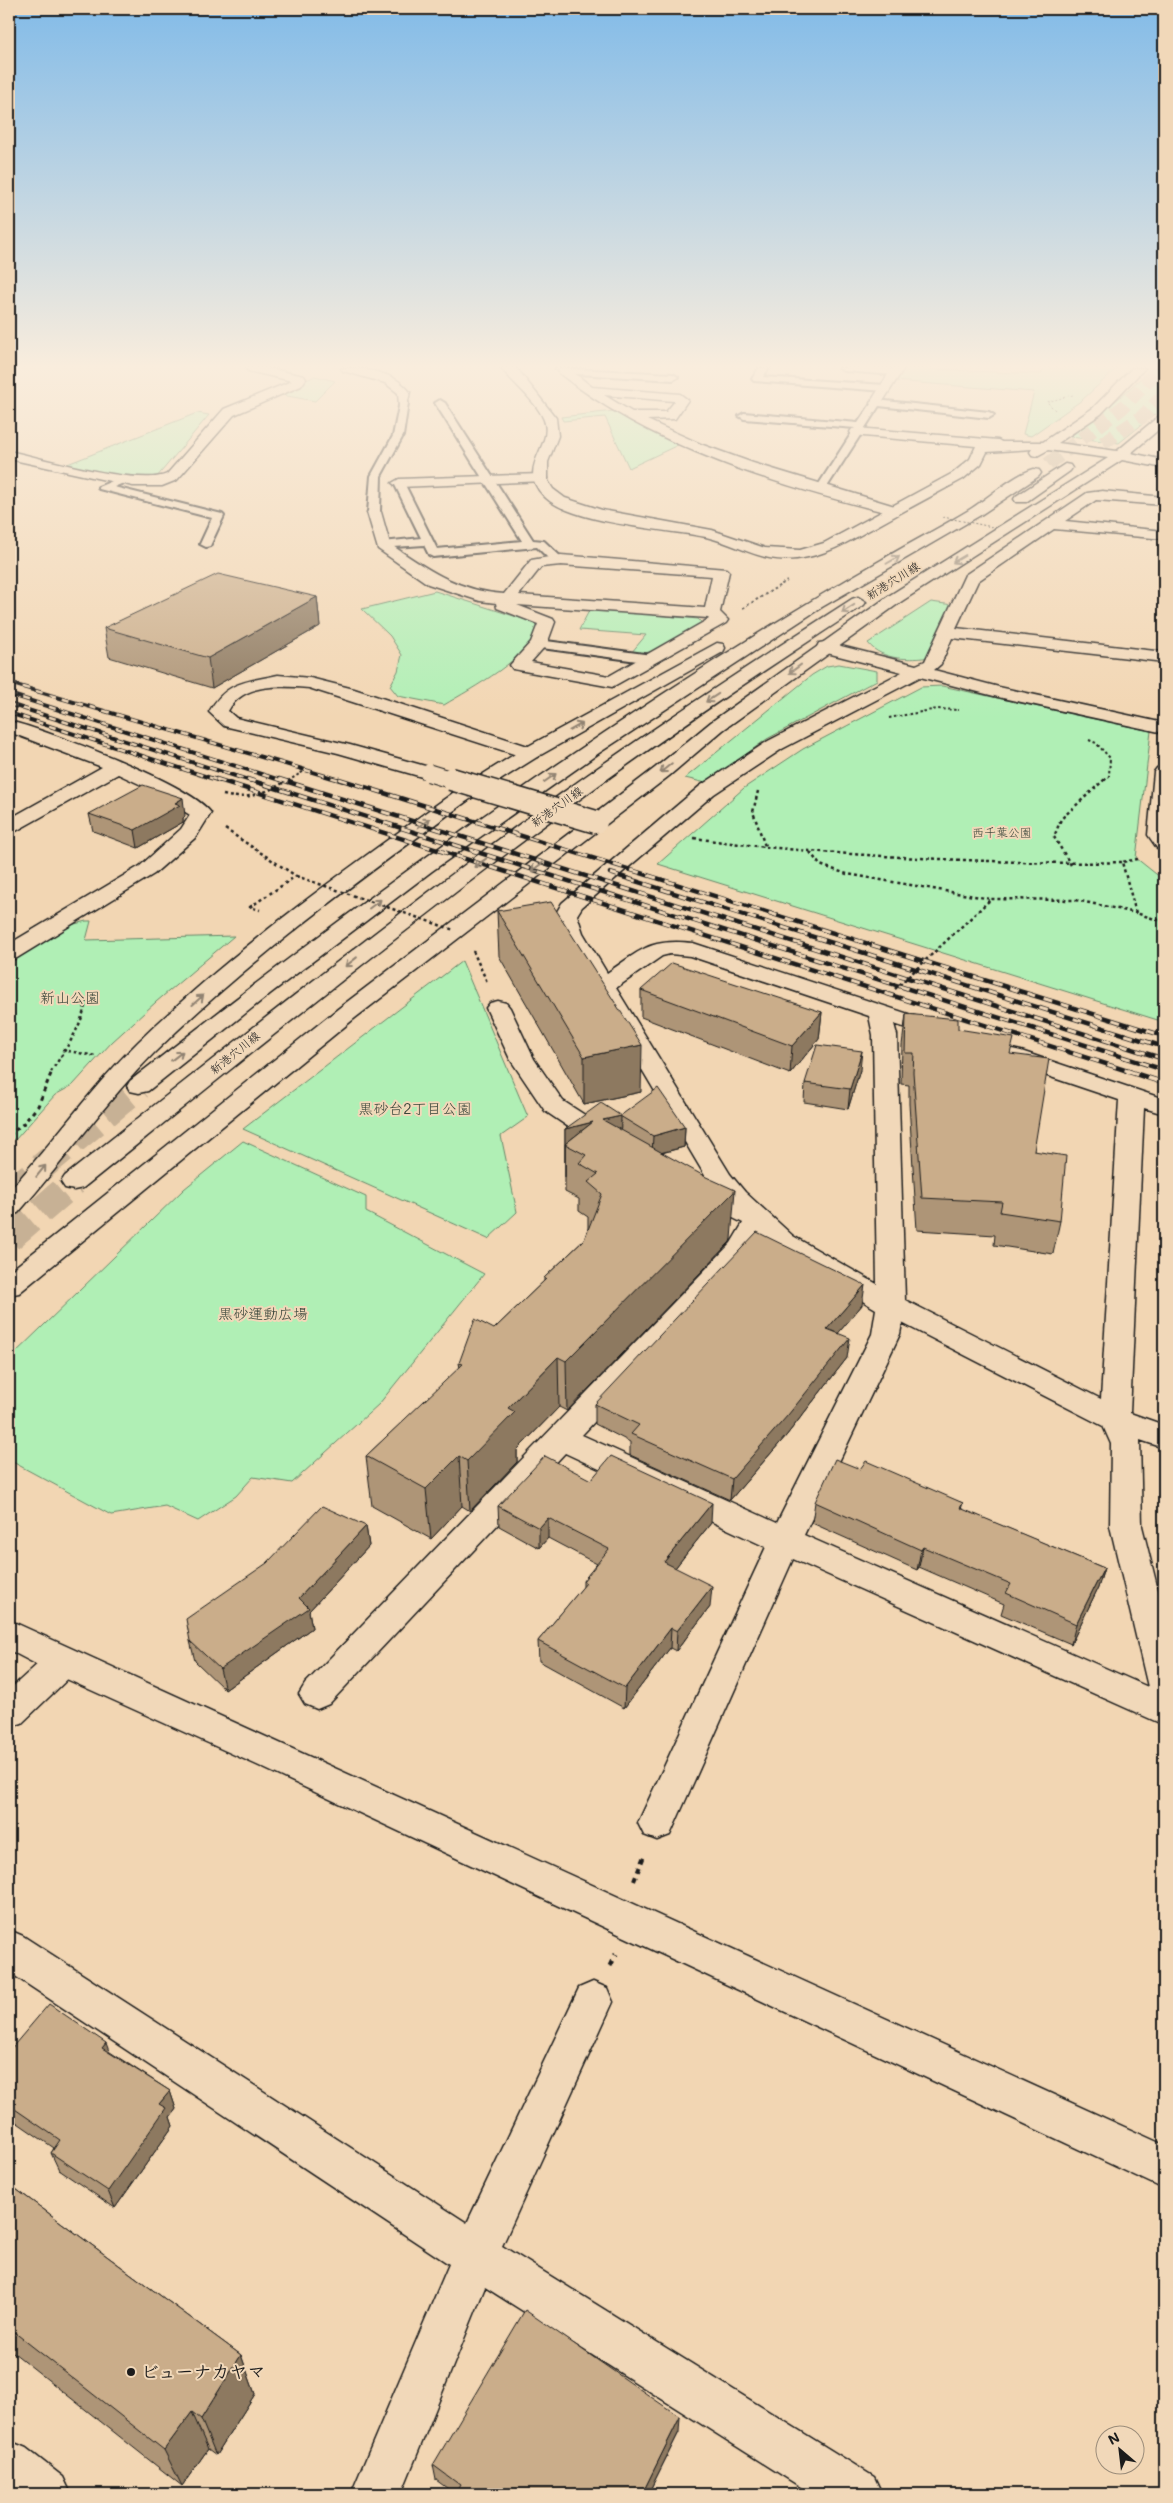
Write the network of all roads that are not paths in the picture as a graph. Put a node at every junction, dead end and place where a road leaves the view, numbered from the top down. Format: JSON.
{"nodes":[{"id":1,"x":111,"y":485,"type":"edge"},
{"id":2,"x":376,"y":485,"type":"edge"},
{"id":3,"x":400,"y":485,"type":"edge"},
{"id":4,"x":493,"y":485,"type":"edge"},
{"id":5,"x":544,"y":485,"type":"edge"},
{"id":6,"x":804,"y":485,"type":"edge"},
{"id":7,"x":823,"y":485,"type":"edge"},
{"id":8,"x":941,"y":485,"type":"edge"},
{"id":9,"x":1016,"y":485,"type":"edge"},
{"id":10,"x":1029,"y":485,"type":"tunnel mouth"},
{"id":11,"x":1075,"y":485,"type":"edge"},
{"id":12,"x":820,"y":490,"type":"junction"},
{"id":13,"x":1164,"y":501,"type":"edge"},
{"id":14,"x":893,"y":510,"type":"junction"},
{"id":15,"x":374,"y":512,"type":"joint"},
{"id":16,"x":1051,"y":524,"type":"junction"},
{"id":17,"x":910,"y":531,"type":"dead end"},
{"id":18,"x":1164,"y":535,"type":"edge"},
{"id":19,"x":428,"y":541,"type":"junction"},
{"id":20,"x":206,"y":544,"type":"dead end"},
{"id":21,"x":530,"y":544,"type":"junction"},
{"id":22,"x":383,"y":546,"type":"junction"},
{"id":23,"x":557,"y":560,"type":"junction"},
{"id":24,"x":486,"y":598,"type":"junction"},
{"id":25,"x":509,"y":598,"type":"junction"},
{"id":26,"x":716,"y":617,"type":"junction"},
{"id":27,"x":946,"y":632,"type":"junction"},
{"id":28,"x":539,"y":644,"type":"junction"},
{"id":29,"x":825,"y":647,"type":"junction"},
{"id":30,"x":1164,"y":658,"type":"edge"},
{"id":31,"x":652,"y":659,"type":"junction"},
{"id":32,"x":914,"y":671,"type":"junction"},
{"id":33,"x":9,"y":726,"type":"edge"},
{"id":34,"x":1164,"y":728,"type":"edge"},
{"id":35,"x":530,"y":753,"type":"junction"},
{"id":36,"x":117,"y":767,"type":"junction"},
{"id":37,"x":1164,"y":772,"type":"edge"},
{"id":38,"x":596,"y":822,"type":"junction"},
{"id":39,"x":9,"y":827,"type":"edge"},
{"id":40,"x":1164,"y":844,"type":"edge"},
{"id":41,"x":9,"y":953,"type":"edge"},
{"id":42,"x":605,"y":985,"type":"junction"},
{"id":43,"x":498,"y":1008,"type":"road end"},
{"id":44,"x":878,"y":1010,"type":"junction"},
{"id":45,"x":963,"y":1039,"type":"edge"},
{"id":46,"x":991,"y":1049,"type":"edge"},
{"id":47,"x":139,"y":1086,"type":"tunnel mouth"},
{"id":48,"x":1132,"y":1097,"type":"junction"},
{"id":49,"x":1164,"y":1107,"type":"edge"},
{"id":50,"x":629,"y":1156,"type":"edge"},
{"id":51,"x":74,"y":1182,"type":"tunnel mouth"},
{"id":52,"x":697,"y":1190,"type":"edge"},
{"id":53,"x":9,"y":1207,"type":"edge"},
{"id":54,"x":758,"y":1220,"type":"junction"},
{"id":55,"x":9,"y":1286,"type":"edge"},
{"id":56,"x":891,"y":1305,"type":"junction"},
{"id":57,"x":1115,"y":1419,"type":"junction"},
{"id":58,"x":1164,"y":1437,"type":"edge"},
{"id":59,"x":561,"y":1438,"type":"junction"},
{"id":60,"x":785,"y":1541,"type":"junction"},
{"id":61,"x":9,"y":1634,"type":"edge"},
{"id":62,"x":62,"y":1662,"type":"junction"},
{"id":63,"x":1164,"y":1683,"type":"edge"},
{"id":64,"x":317,"y":1694,"type":"dead end"},
{"id":65,"x":1164,"y":1710,"type":"edge"},
{"id":66,"x":9,"y":1712,"type":"edge"},
{"id":67,"x":657,"y":1823,"type":"dead end"},
{"id":68,"x":9,"y":1949,"type":"edge"},
{"id":69,"x":593,"y":2002,"type":"dead end"},
{"id":70,"x":1164,"y":2167,"type":"edge"},
{"id":71,"x":475,"y":2255,"type":"junction"},
{"id":72,"x":9,"y":2465,"type":"edge"},
{"id":73,"x":46,"y":2494,"type":"edge"},
{"id":74,"x":376,"y":2494,"type":"edge"},
{"id":75,"x":857,"y":2494,"type":"edge"}],
"edges":[{"from":1,"to":20,"type":"lane"},
{"from":2,"to":15,"type":"lane"},
{"from":3,"to":19,"type":"lane"},
{"from":4,"to":21,"type":"lane"},
{"from":5,"to":14,"type":"street"},
{"from":6,"to":12,"type":"street"},
{"from":7,"to":12,"type":"lane"},
{"from":8,"to":14,"type":"street"},
{"from":47,"to":9,"type":"street","name":"新港穴川線","one_way":true},
{"from":10,"to":51,"type":"street","name":"新港穴川線","one_way":true},
{"from":11,"to":29,"type":"street","one_way":true},
{"from":12,"to":14,"type":"street"},
{"from":13,"to":16,"type":"street"},
{"from":15,"to":22,"type":"street"},
{"from":16,"to":18,"type":"street"},
{"from":16,"to":27,"type":"street"},
{"from":35,"to":17,"type":"street","one_way":true},
{"from":19,"to":21,"type":"lane"},
{"from":19,"to":22,"type":"lane"},
{"from":21,"to":23,"type":"lane"},
{"from":22,"to":24,"type":"street"},
{"from":23,"to":25,"type":"street"},
{"from":23,"to":26,"type":"street"},
{"from":24,"to":25,"type":"street"},
{"from":24,"to":28,"type":"street"},
{"from":25,"to":26,"type":"street"},
{"from":26,"to":31,"type":"street"},
{"from":27,"to":30,"type":"street"},
{"from":27,"to":32,"type":"street"},
{"from":28,"to":31,"type":"lane"},
{"from":28,"to":31,"type":"street"},
{"from":29,"to":32,"type":"street"},
{"from":29,"to":38,"type":"street","one_way":true},
{"from":32,"to":34,"type":"street"},
{"from":32,"to":42,"type":"street"},
{"from":33,"to":36,"type":"street"},
{"from":35,"to":38,"type":"street","bridge":true},
{"from":53,"to":35,"type":"street","one_way":true},
{"from":36,"to":39,"type":"street"},
{"from":36,"to":41,"type":"street"},
{"from":37,"to":40,"type":"street"},
{"from":38,"to":55,"type":"street","one_way":true},
{"from":42,"to":44,"type":"street"},
{"from":42,"to":54,"type":"street"},
{"from":43,"to":50,"type":"street"},
{"from":44,"to":45,"type":"street"},
{"from":44,"to":56,"type":"street"},
{"from":46,"to":48,"type":"street"},
{"from":48,"to":49,"type":"street"},
{"from":48,"to":57,"type":"street"},
{"from":52,"to":54,"type":"street"},
{"from":54,"to":56,"type":"street"},
{"from":54,"to":59,"type":"street"},
{"from":56,"to":57,"type":"street"},
{"from":56,"to":60,"type":"street"},
{"from":57,"to":58,"type":"street"},
{"from":57,"to":63,"type":"street"},
{"from":59,"to":60,"type":"street"},
{"from":59,"to":64,"type":"street"},
{"from":60,"to":65,"type":"street"},
{"from":60,"to":67,"type":"street"},
{"from":61,"to":62,"type":"street"},
{"from":62,"to":66,"type":"street"},
{"from":62,"to":70,"type":"street"},
{"from":68,"to":71,"type":"street"},
{"from":69,"to":71,"type":"street"},
{"from":71,"to":74,"type":"street"},
{"from":71,"to":75,"type":"street"},
{"from":72,"to":73,"type":"street"}]}
